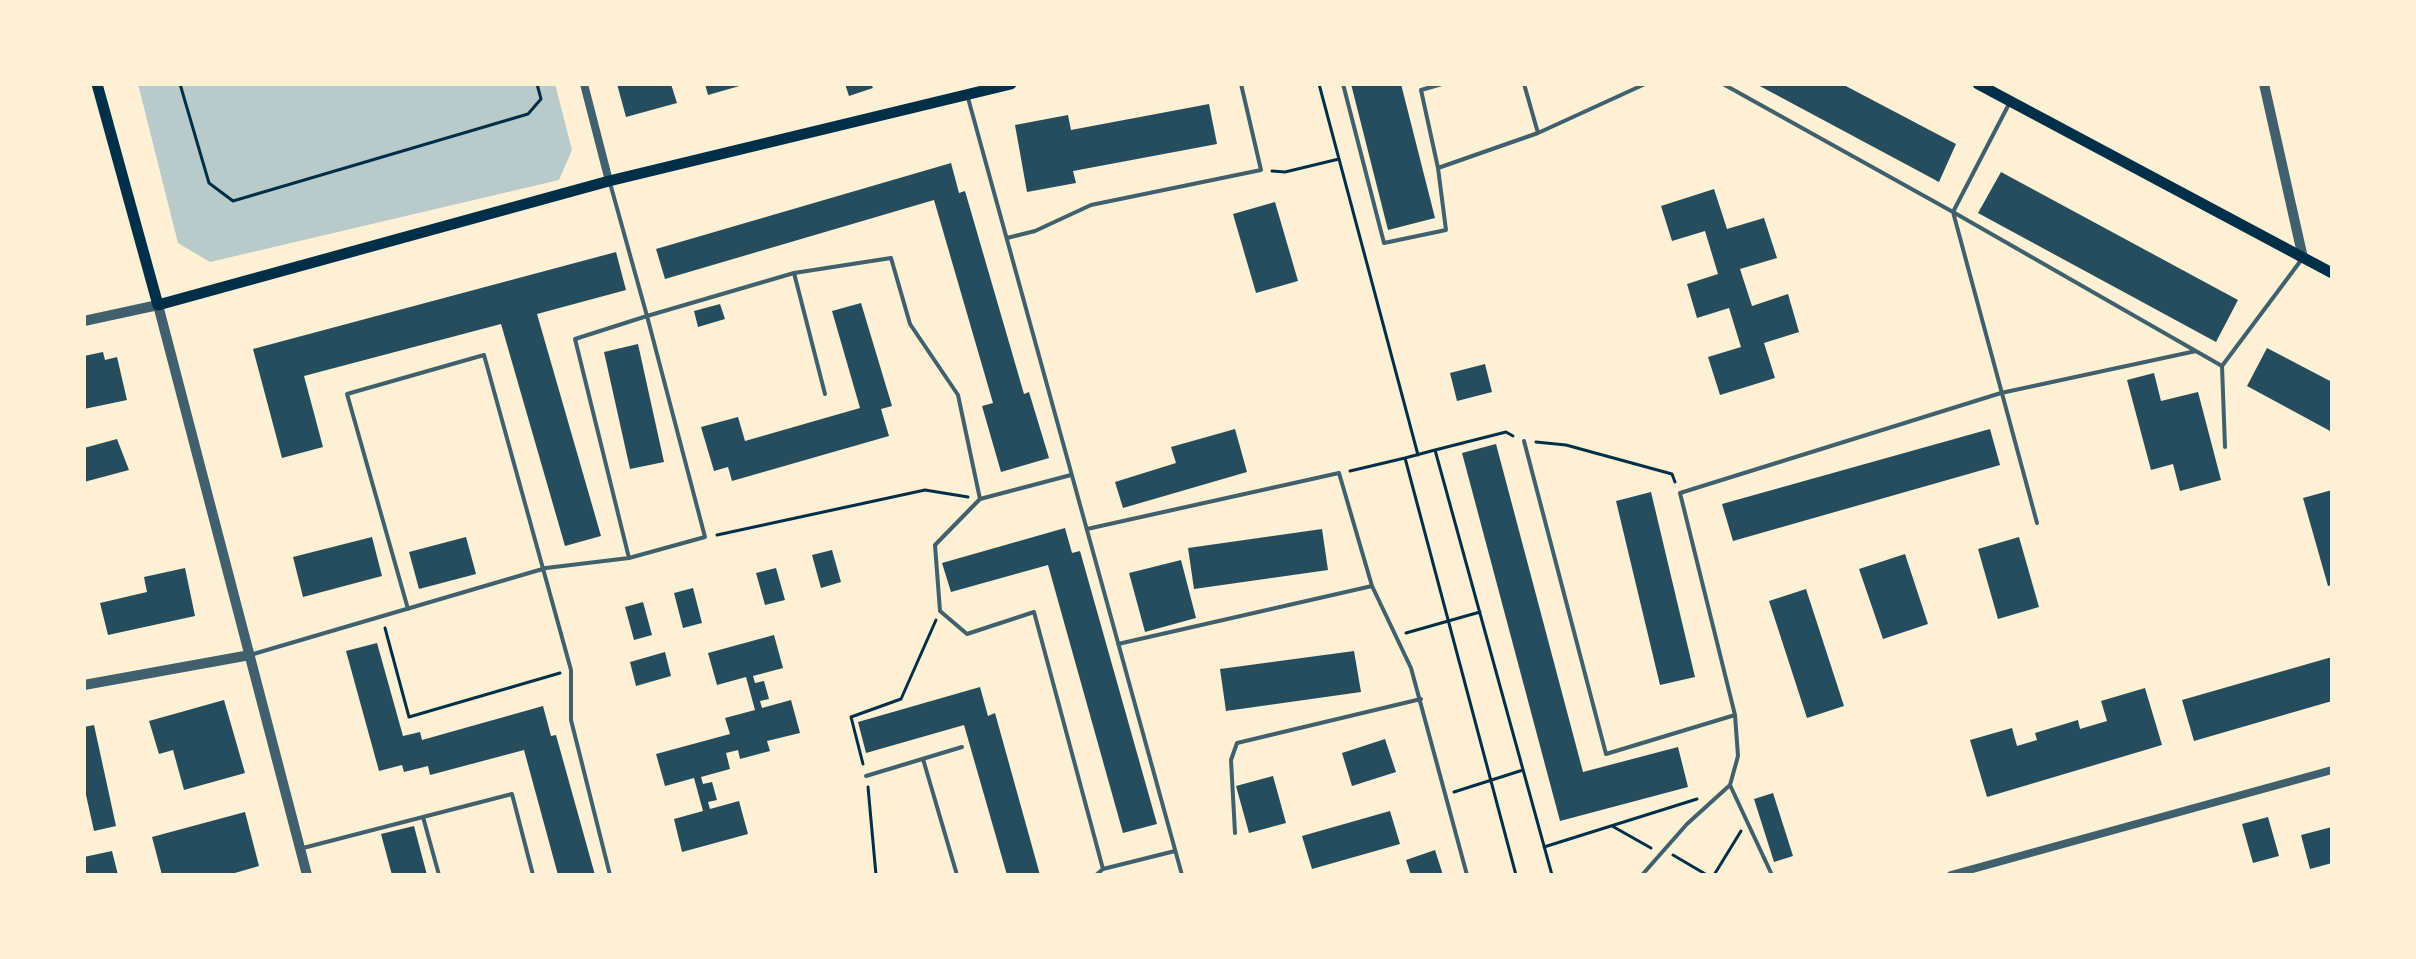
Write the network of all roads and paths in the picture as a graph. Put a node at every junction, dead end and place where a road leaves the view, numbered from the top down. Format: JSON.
{"nodes":[{"id":1,"x":97,"y":84,"type":"edge"},
{"id":2,"x":180,"y":84,"type":"edge"},
{"id":3,"x":537,"y":84,"type":"edge"},
{"id":4,"x":584,"y":84,"type":"edge"},
{"id":5,"x":1011,"y":84,"type":"edge"},
{"id":6,"x":1241,"y":84,"type":"edge"},
{"id":7,"x":1319,"y":84,"type":"edge"},
{"id":8,"x":1343,"y":84,"type":"edge"},
{"id":9,"x":1442,"y":84,"type":"edge"},
{"id":10,"x":1524,"y":84,"type":"edge"},
{"id":11,"x":1645,"y":84,"type":"edge"},
{"id":12,"x":1723,"y":84,"type":"edge"},
{"id":13,"x":1978,"y":84,"type":"edge"},
{"id":14,"x":2264,"y":84,"type":"edge"},
{"id":15,"x":966,"y":90,"type":"edge"},
{"id":16,"x":2010,"y":101,"type":"junction"},
{"id":17,"x":1538,"y":133,"type":"junction"},
{"id":18,"x":1339,"y":159,"type":"junction"},
{"id":19,"x":1438,"y":168,"type":"junction"},
{"id":20,"x":1261,"y":170,"type":"junction"},
{"id":21,"x":609,"y":181,"type":"junction"},
{"id":22,"x":1953,"y":212,"type":"junction"},
{"id":23,"x":1007,"y":238,"type":"junction"},
{"id":24,"x":2303,"y":258,"type":"junction"},
{"id":25,"x":794,"y":273,"type":"junction"},
{"id":26,"x":2332,"y":273,"type":"edge"},
{"id":27,"x":158,"y":305,"type":"junction"},
{"id":28,"x":647,"y":316,"type":"junction"},
{"id":29,"x":84,"y":321,"type":"edge"},
{"id":30,"x":2196,"y":351,"type":"junction"},
{"id":31,"x":2222,"y":366,"type":"junction"},
{"id":32,"x":2001,"y":393,"type":"junction"},
{"id":33,"x":825,"y":394,"type":"dead end"},
{"id":34,"x":1524,"y":441,"type":"junction"},
{"id":35,"x":2225,"y":447,"type":"dead end"},
{"id":36,"x":1435,"y":450,"type":"junction"},
{"id":37,"x":1418,"y":455,"type":"junction"},
{"id":38,"x":1405,"y":458,"type":"junction"},
{"id":39,"x":1339,"y":473,"type":"junction"},
{"id":40,"x":1072,"y":475,"type":"junction"},
{"id":41,"x":1680,"y":493,"type":"junction"},
{"id":42,"x":980,"y":499,"type":"junction"},
{"id":43,"x":2037,"y":523,"type":"dead end"},
{"id":44,"x":1087,"y":529,"type":"junction"},
{"id":45,"x":705,"y":537,"type":"junction"},
{"id":46,"x":629,"y":558,"type":"junction"},
{"id":47,"x":546,"y":568,"type":"junction"},
{"id":48,"x":1372,"y":586,"type":"junction"},
{"id":49,"x":408,"y":609,"type":"junction"},
{"id":50,"x":940,"y":611,"type":"junction"},
{"id":51,"x":1480,"y":612,"type":"junction"},
{"id":52,"x":382,"y":616,"type":"junction"},
{"id":53,"x":1447,"y":622,"type":"junction"},
{"id":54,"x":1397,"y":635,"type":"junction"},
{"id":55,"x":1118,"y":644,"type":"junction"},
{"id":56,"x":250,"y":655,"type":"junction"},
{"id":57,"x":571,"y":670,"type":"junction"},
{"id":58,"x":84,"y":685,"type":"edge"},
{"id":59,"x":1421,"y":699,"type":"junction"},
{"id":60,"x":1735,"y":715,"type":"junction"},
{"id":61,"x":962,"y":747,"type":"dead end"},
{"id":62,"x":923,"y":759,"type":"junction"},
{"id":63,"x":1523,"y":770,"type":"junction"},
{"id":64,"x":2332,"y":770,"type":"edge"},
{"id":65,"x":866,"y":776,"type":"junction"},
{"id":66,"x":1491,"y":780,"type":"junction"},
{"id":67,"x":1730,"y":785,"type":"junction"},
{"id":68,"x":1446,"y":794,"type":"junction"},
{"id":69,"x":1703,"y":796,"type":"dead end"},
{"id":70,"x":423,"y":817,"type":"junction"},
{"id":71,"x":1747,"y":821,"type":"junction"},
{"id":72,"x":1612,"y":826,"type":"junction"},
{"id":73,"x":1235,"y":833,"type":"dead end"},
{"id":74,"x":1544,"y":847,"type":"junction"},
{"id":75,"x":301,"y":849,"type":"junction"},
{"id":76,"x":1175,"y":851,"type":"junction"},
{"id":77,"x":1661,"y":853,"type":"junction"},
{"id":78,"x":1103,"y":869,"type":"junction"},
{"id":79,"x":307,"y":875,"type":"edge"},
{"id":80,"x":439,"y":875,"type":"edge"},
{"id":81,"x":533,"y":875,"type":"edge"},
{"id":82,"x":610,"y":875,"type":"edge"},
{"id":83,"x":876,"y":875,"type":"edge"},
{"id":84,"x":957,"y":875,"type":"edge"},
{"id":85,"x":1096,"y":875,"type":"edge"},
{"id":86,"x":1182,"y":875,"type":"edge"},
{"id":87,"x":1467,"y":875,"type":"edge"},
{"id":88,"x":1516,"y":875,"type":"edge"},
{"id":89,"x":1552,"y":875,"type":"edge"},
{"id":90,"x":1642,"y":875,"type":"edge"},
{"id":91,"x":1707,"y":875,"type":"edge"},
{"id":92,"x":1714,"y":875,"type":"edge"},
{"id":93,"x":1772,"y":875,"type":"edge"},
{"id":94,"x":1951,"y":875,"type":"edge"}],
"edges":[{"from":1,"to":27,"type":"main road"},
{"from":2,"to":3,"type":"path"},
{"from":4,"to":21,"type":"street"},
{"from":5,"to":15,"type":"main road"},
{"from":6,"to":20,"type":"lane"},
{"from":7,"to":18,"type":"path"},
{"from":8,"to":19,"type":"lane"},
{"from":9,"to":19,"type":"lane"},
{"from":10,"to":17,"type":"lane"},
{"from":11,"to":17,"type":"lane"},
{"from":12,"to":22,"type":"lane"},
{"from":13,"to":16,"type":"main road"},
{"from":14,"to":24,"type":"street"},
{"from":15,"to":21,"type":"main road"},
{"from":15,"to":23,"type":"lane"},
{"from":16,"to":22,"type":"lane"},
{"from":16,"to":24,"type":"main road"},
{"from":17,"to":19,"type":"lane"},
{"from":18,"to":20,"type":"path"},
{"from":18,"to":37,"type":"path"},
{"from":20,"to":23,"type":"lane"},
{"from":21,"to":27,"type":"main road"},
{"from":21,"to":28,"type":"lane"},
{"from":22,"to":30,"type":"lane"},
{"from":22,"to":32,"type":"lane"},
{"from":23,"to":40,"type":"lane"},
{"from":24,"to":26,"type":"main road"},
{"from":24,"to":31,"type":"lane"},
{"from":25,"to":28,"type":"lane"},
{"from":25,"to":33,"type":"lane"},
{"from":25,"to":42,"type":"lane"},
{"from":27,"to":29,"type":"street"},
{"from":27,"to":56,"type":"street"},
{"from":28,"to":45,"type":"lane"},
{"from":28,"to":46,"type":"lane"},
{"from":30,"to":31,"type":"lane"},
{"from":30,"to":32,"type":"lane"},
{"from":31,"to":35,"type":"lane"},
{"from":32,"to":41,"type":"lane"},
{"from":32,"to":43,"type":"lane"},
{"from":34,"to":36,"type":"path"},
{"from":34,"to":41,"type":"path"},
{"from":34,"to":60,"type":"lane"},
{"from":36,"to":37,"type":"path"},
{"from":36,"to":51,"type":"path"},
{"from":37,"to":38,"type":"path"},
{"from":38,"to":39,"type":"path"},
{"from":38,"to":53,"type":"path"},
{"from":39,"to":44,"type":"lane"},
{"from":39,"to":48,"type":"lane"},
{"from":40,"to":42,"type":"lane"},
{"from":40,"to":44,"type":"lane"},
{"from":41,"to":60,"type":"lane"},
{"from":42,"to":45,"type":"path"},
{"from":42,"to":50,"type":"lane"},
{"from":44,"to":55,"type":"lane"},
{"from":45,"to":46,"type":"lane"},
{"from":46,"to":47,"type":"lane"},
{"from":47,"to":49,"type":"lane"},
{"from":47,"to":49,"type":"lane"},
{"from":47,"to":57,"type":"lane"},
{"from":48,"to":54,"type":"lane"},
{"from":48,"to":55,"type":"lane"},
{"from":49,"to":52,"type":"lane"},
{"from":50,"to":65,"type":"path"},
{"from":50,"to":78,"type":"lane"},
{"from":51,"to":53,"type":"path"},
{"from":51,"to":63,"type":"path"},
{"from":52,"to":56,"type":"lane"},
{"from":52,"to":57,"type":"path"},
{"from":53,"to":54,"type":"path"},
{"from":53,"to":66,"type":"path"},
{"from":54,"to":59,"type":"lane"},
{"from":55,"to":76,"type":"lane"},
{"from":56,"to":58,"type":"street"},
{"from":56,"to":75,"type":"street"},
{"from":57,"to":82,"type":"lane"},
{"from":59,"to":68,"type":"lane"},
{"from":59,"to":73,"type":"lane"},
{"from":60,"to":67,"type":"lane"},
{"from":61,"to":62,"type":"lane"},
{"from":62,"to":65,"type":"lane"},
{"from":62,"to":84,"type":"lane"},
{"from":63,"to":66,"type":"path"},
{"from":63,"to":74,"type":"path"},
{"from":64,"to":94,"type":"street"},
{"from":65,"to":83,"type":"path"},
{"from":66,"to":68,"type":"path"},
{"from":66,"to":88,"type":"path"},
{"from":67,"to":71,"type":"lane"},
{"from":67,"to":77,"type":"lane"},
{"from":68,"to":87,"type":"lane"},
{"from":69,"to":72,"type":"path"},
{"from":70,"to":75,"type":"lane"},
{"from":70,"to":80,"type":"lane"},
{"from":70,"to":81,"type":"lane"},
{"from":71,"to":92,"type":"path"},
{"from":71,"to":93,"type":"lane"},
{"from":72,"to":74,"type":"path"},
{"from":72,"to":77,"type":"path"},
{"from":74,"to":89,"type":"path"},
{"from":75,"to":79,"type":"street"},
{"from":76,"to":78,"type":"lane"},
{"from":76,"to":86,"type":"lane"},
{"from":77,"to":90,"type":"lane"},
{"from":77,"to":91,"type":"path"},
{"from":78,"to":85,"type":"lane"}]}
